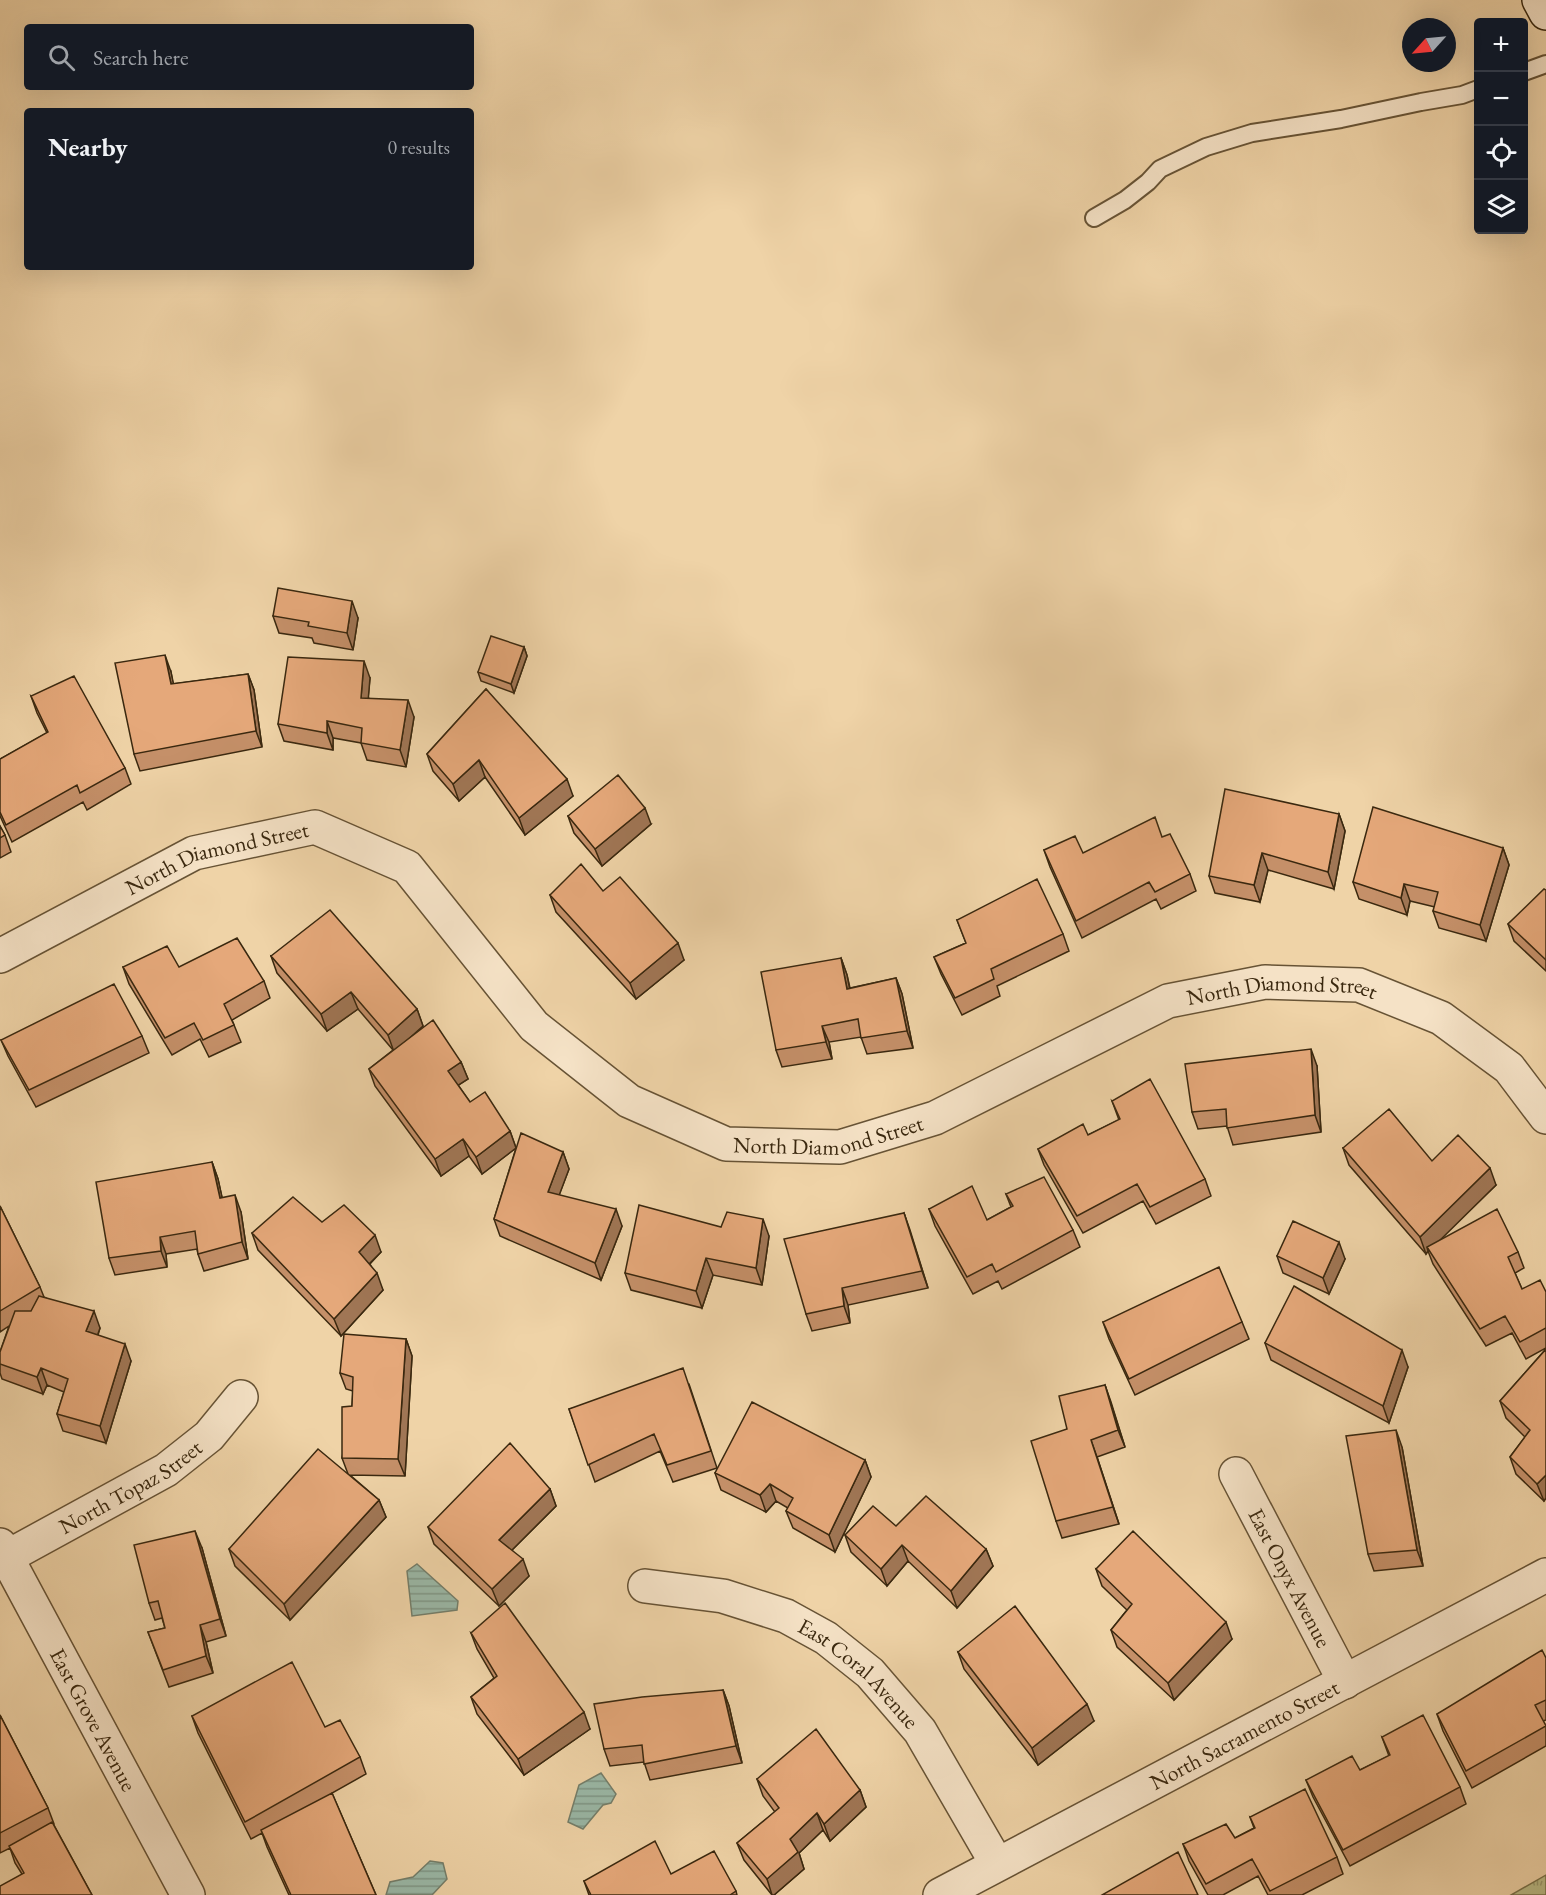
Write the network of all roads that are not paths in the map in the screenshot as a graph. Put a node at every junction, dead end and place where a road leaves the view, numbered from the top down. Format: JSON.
{"nodes":[{"id":1,"x":1539,"y":0,"type":"edge"},
{"id":2,"x":1546,"y":13,"type":"edge"},
{"id":3,"x":1546,"y":64,"type":"edge"},
{"id":4,"x":1528,"y":71,"type":"edge"},
{"id":5,"x":1474,"y":91,"type":"edge"},
{"id":6,"x":1094,"y":218,"type":"dead end"},
{"id":7,"x":0,"y":956,"type":"edge"},
{"id":8,"x":1546,"y":1117,"type":"edge"},
{"id":9,"x":241,"y":1397,"type":"dead end"},
{"id":10,"x":1236,"y":1474,"type":"dead end"},
{"id":11,"x":3,"y":1551,"type":"edge"},
{"id":12,"x":1546,"y":1575,"type":"edge"},
{"id":13,"x":645,"y":1586,"type":"dead end"},
{"id":14,"x":1345,"y":1682,"type":"junction"},
{"id":15,"x":997,"y":1864,"type":"junction"},
{"id":16,"x":188,"y":1895,"type":"edge"},
{"id":17,"x":940,"y":1895,"type":"edge"}],
"edges":[{"from":1,"to":2,"type":"street"},
{"from":3,"to":4,"type":"lane"},
{"from":5,"to":6,"type":"lane"},
{"from":7,"to":8,"type":"street","name":"North Diamond Street"},
{"from":9,"to":11,"type":"street","name":"North Topaz Street"},
{"from":10,"to":14,"type":"street","name":"East Onyx Avenue"},
{"from":11,"to":16,"type":"street","name":"East Grove Avenue"},
{"from":12,"to":14,"type":"street","name":"North Sacramento Street"},
{"from":13,"to":15,"type":"street","name":"East Coral Avenue"},
{"from":14,"to":15,"type":"street","name":"North Sacramento Street"},
{"from":15,"to":17,"type":"street","name":"North Sacramento Street"}]}
